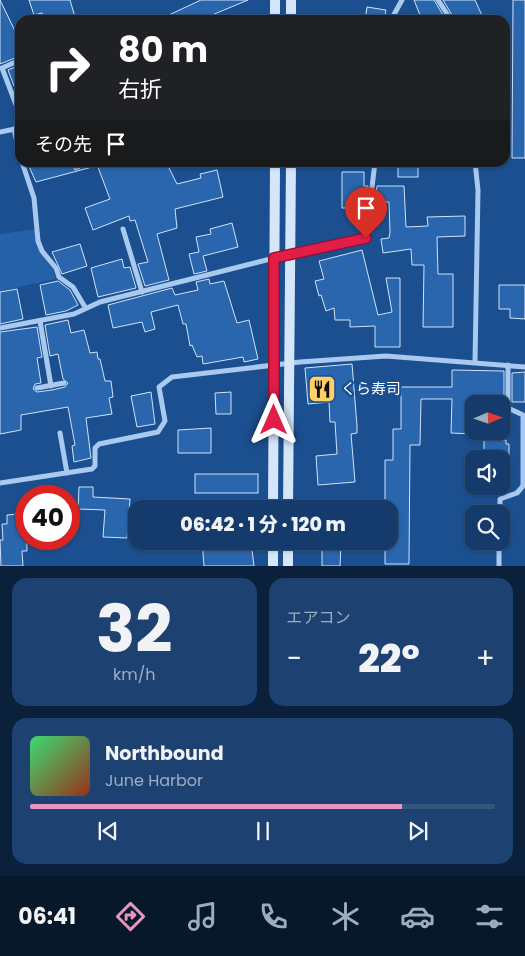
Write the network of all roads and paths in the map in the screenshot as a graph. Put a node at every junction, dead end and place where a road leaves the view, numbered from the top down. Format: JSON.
{"nodes":[{"id":1,"x":275,"y":0,"type":"edge"},
{"id":2,"x":292,"y":0,"type":"edge"},
{"id":3,"x":402,"y":0,"type":"edge"},
{"id":4,"x":438,"y":0,"type":"edge"},
{"id":5,"x":275,"y":15,"type":"edge"},
{"id":6,"x":291,"y":15,"type":"edge"},
{"id":7,"x":394,"y":15,"type":"edge"},
{"id":8,"x":448,"y":15,"type":"edge"},
{"id":9,"x":15,"y":62,"type":"edge"},
{"id":10,"x":15,"y":102,"type":"edge"},
{"id":11,"x":15,"y":128,"type":"edge"},
{"id":12,"x":0,"y":132,"type":"edge"},
{"id":13,"x":24,"y":167,"type":"edge"},
{"id":14,"x":275,"y":167,"type":"edge"},
{"id":15,"x":291,"y":167,"type":"edge"},
{"id":16,"x":374,"y":167,"type":"edge"},
{"id":17,"x":476,"y":167,"type":"edge"},
{"id":18,"x":123,"y":229,"type":"dead end"},
{"id":19,"x":290,"y":254,"type":"junction"},
{"id":20,"x":274,"y":258,"type":"junction"},
{"id":21,"x":142,"y":292,"type":"junction"},
{"id":22,"x":85,"y":308,"type":"junction"},
{"id":23,"x":40,"y":321,"type":"junction"},
{"id":24,"x":0,"y":328,"type":"edge"},
{"id":25,"x":475,"y":362,"type":"junction"},
{"id":26,"x":289,"y":364,"type":"junction"},
{"id":27,"x":508,"y":364,"type":"junction"},
{"id":28,"x":274,"y":367,"type":"junction"},
{"id":29,"x":525,"y":367,"type":"edge"},
{"id":30,"x":64,"y":383,"type":"dead end"},
{"id":31,"x":51,"y":386,"type":"junction"},
{"id":32,"x":37,"y":388,"type":"dead end"},
{"id":33,"x":60,"y":433,"type":"dead end"},
{"id":34,"x":67,"y":473,"type":"junction"},
{"id":35,"x":0,"y":483,"type":"edge"},
{"id":36,"x":273,"y":500,"type":"edge"},
{"id":37,"x":288,"y":500,"type":"edge"},
{"id":38,"x":500,"y":505,"type":"edge"},
{"id":39,"x":273,"y":550,"type":"edge"},
{"id":40,"x":288,"y":550,"type":"edge"},
{"id":41,"x":499,"y":550,"type":"edge"},
{"id":42,"x":273,"y":566,"type":"edge"},
{"id":43,"x":288,"y":566,"type":"edge"},
{"id":44,"x":499,"y":566,"type":"edge"}],
"edges":[{"from":1,"to":5,"type":"street"},
{"from":2,"to":6,"type":"street"},
{"from":3,"to":7,"type":"street"},
{"from":4,"to":8,"type":"street"},
{"from":9,"to":10,"type":"street"},
{"from":11,"to":12,"type":"street"},
{"from":13,"to":22,"type":"street"},
{"from":14,"to":20,"type":"street"},
{"from":15,"to":19,"type":"street"},
{"from":16,"to":19,"type":"street"},
{"from":17,"to":25,"type":"street"},
{"from":18,"to":21,"type":"street"},
{"from":19,"to":20,"type":"street"},
{"from":19,"to":26,"type":"street"},
{"from":20,"to":21,"type":"street"},
{"from":20,"to":28,"type":"street"},
{"from":21,"to":22,"type":"street"},
{"from":22,"to":23,"type":"street"},
{"from":23,"to":24,"type":"street"},
{"from":23,"to":31,"type":"street"},
{"from":25,"to":26,"type":"street"},
{"from":25,"to":27,"type":"street"},
{"from":26,"to":28,"type":"street"},
{"from":26,"to":37,"type":"street"},
{"from":27,"to":29,"type":"street"},
{"from":27,"to":38,"type":"street"},
{"from":28,"to":34,"type":"street"},
{"from":28,"to":36,"type":"street"},
{"from":30,"to":31,"type":"street"},
{"from":31,"to":32,"type":"street"},
{"from":33,"to":34,"type":"street"},
{"from":34,"to":35,"type":"street"},
{"from":39,"to":42,"type":"street"},
{"from":40,"to":43,"type":"street"},
{"from":41,"to":44,"type":"street"}]}
